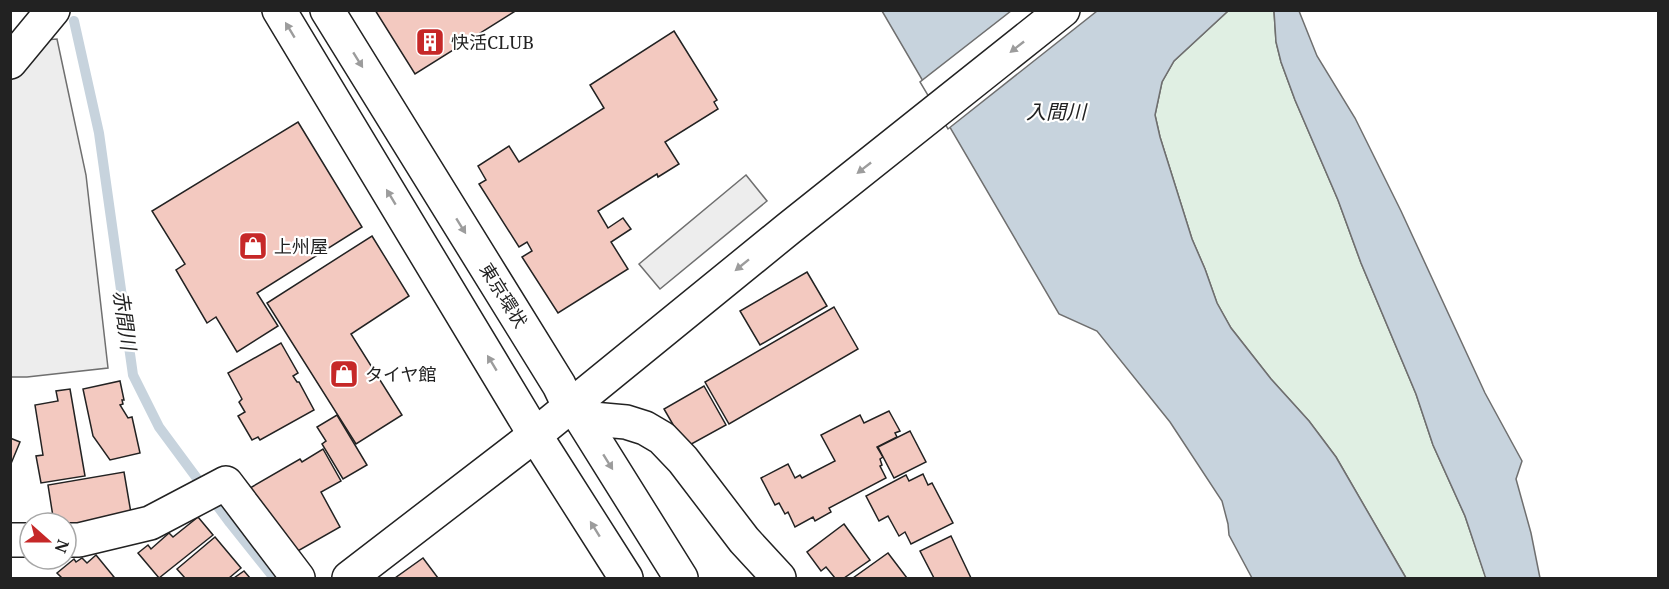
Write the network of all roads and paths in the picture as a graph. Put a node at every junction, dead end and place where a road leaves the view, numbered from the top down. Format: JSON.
{"nodes":[{"id":1,"x":53,"y":10,"type":"edge"},
{"id":2,"x":279,"y":10,"type":"edge"},
{"id":3,"x":327,"y":10,"type":"edge"},
{"id":4,"x":1063,"y":10,"type":"edge"},
{"id":5,"x":10,"y":62,"type":"edge"},
{"id":6,"x":575,"y":412,"type":"junction"},
{"id":7,"x":535,"y":435,"type":"junction"},
{"id":8,"x":78,"y":540,"type":"edge"},
{"id":9,"x":298,"y":579,"type":"edge"},
{"id":10,"x":349,"y":579,"type":"edge"},
{"id":11,"x":626,"y":579,"type":"edge"},
{"id":12,"x":681,"y":579,"type":"edge"},
{"id":13,"x":779,"y":579,"type":"edge"}],
"edges":[{"from":1,"to":5,"type":"main road"},
{"from":7,"to":2,"type":"main road","one_way":true},
{"from":3,"to":6,"type":"main road","name":"東京環状","one_way":true},
{"from":4,"to":6,"type":"main road","one_way":true},
{"from":6,"to":7,"type":"main road"},
{"from":6,"to":12,"type":"main road","name":"東京環状","one_way":true},
{"from":6,"to":13,"type":"main road"},
{"from":7,"to":10,"type":"main road"},
{"from":11,"to":7,"type":"main road","one_way":true},
{"from":8,"to":9,"type":"main road"}]}
